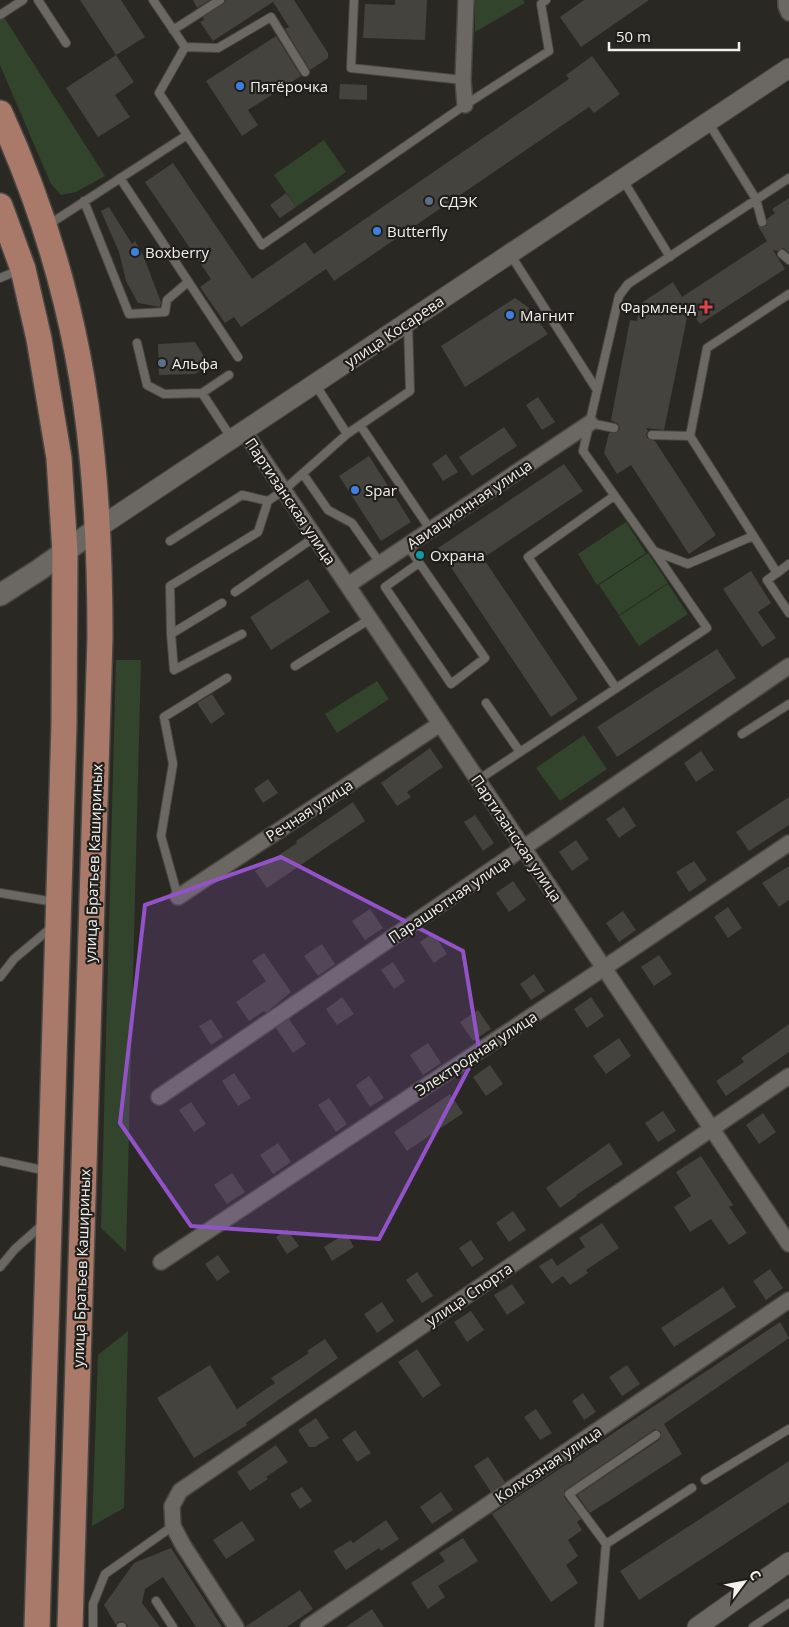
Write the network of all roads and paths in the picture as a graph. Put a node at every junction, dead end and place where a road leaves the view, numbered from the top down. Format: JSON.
{"nodes":[{"id":1,"x":23,"y":0,"type":"edge"},
{"id":2,"x":38,"y":0,"type":"edge"},
{"id":3,"x":153,"y":0,"type":"edge"},
{"id":4,"x":220,"y":0,"type":"edge"},
{"id":5,"x":354,"y":0,"type":"edge"},
{"id":6,"x":466,"y":0,"type":"edge"},
{"id":7,"x":786,"y":0,"type":"edge"},
{"id":8,"x":542,"y":1,"type":"edge"},
{"id":9,"x":789,"y":13,"type":"edge"},
{"id":10,"x":0,"y":15,"type":"edge"},
{"id":11,"x":173,"y":30,"type":"junction"},
{"id":12,"x":66,"y":44,"type":"dead end"},
{"id":13,"x":185,"y":48,"type":"junction"},
{"id":14,"x":789,"y":68,"type":"edge"},
{"id":15,"x":305,"y":72,"type":"dead end"},
{"id":16,"x":463,"y":80,"type":"junction"},
{"id":17,"x":465,"y":105,"type":"junction"},
{"id":18,"x":0,"y":113,"type":"edge"},
{"id":19,"x":708,"y":122,"type":"junction"},
{"id":20,"x":187,"y":134,"type":"junction"},
{"id":21,"x":120,"y":178,"type":"junction"},
{"id":22,"x":789,"y":178,"type":"edge"},
{"id":23,"x":623,"y":180,"type":"junction"},
{"id":24,"x":756,"y":199,"type":"junction"},
{"id":25,"x":84,"y":201,"type":"junction"},
{"id":26,"x":0,"y":206,"type":"edge"},
{"id":27,"x":762,"y":222,"type":"dead end"},
{"id":28,"x":44,"y":227,"type":"junction"},
{"id":29,"x":510,"y":254,"type":"junction"},
{"id":30,"x":782,"y":254,"type":"dead end"},
{"id":31,"x":670,"y":257,"type":"junction"},
{"id":32,"x":789,"y":260,"type":"edge"},
{"id":33,"x":23,"y":269,"type":"junction"},
{"id":34,"x":0,"y":278,"type":"edge"},
{"id":35,"x":188,"y":282,"type":"junction"},
{"id":36,"x":789,"y":294,"type":"edge"},
{"id":37,"x":408,"y":322,"type":"junction"},
{"id":38,"x":137,"y":343,"type":"dead end"},
{"id":39,"x":238,"y":357,"type":"dead end"},
{"id":40,"x":229,"y":376,"type":"dead end"},
{"id":41,"x":315,"y":384,"type":"junction"},
{"id":42,"x":597,"y":390,"type":"junction"},
{"id":43,"x":202,"y":393,"type":"junction"},
{"id":44,"x":590,"y":423,"type":"junction"},
{"id":45,"x":360,"y":425,"type":"junction"},
{"id":46,"x":614,"y":428,"type":"dead end"},
{"id":47,"x":348,"y":434,"type":"junction"},
{"id":48,"x":238,"y":435,"type":"junction"},
{"id":49,"x":652,"y":435,"type":"dead end"},
{"id":50,"x":690,"y":436,"type":"junction"},
{"id":51,"x":303,"y":474,"type":"junction"},
{"id":52,"x":284,"y":490,"type":"junction"},
{"id":53,"x":614,"y":496,"type":"junction"},
{"id":54,"x":268,"y":501,"type":"junction"},
{"id":55,"x":98,"y":528,"type":"junction"},
{"id":56,"x":430,"y":529,"type":"junction"},
{"id":57,"x":315,"y":536,"type":"junction"},
{"id":58,"x":753,"y":536,"type":"junction"},
{"id":59,"x":170,"y":541,"type":"dead end"},
{"id":60,"x":407,"y":545,"type":"junction"},
{"id":61,"x":654,"y":551,"type":"junction"},
{"id":62,"x":65,"y":552,"type":"junction"},
{"id":63,"x":380,"y":563,"type":"junction"},
{"id":64,"x":419,"y":563,"type":"junction"},
{"id":65,"x":789,"y":564,"type":"edge"},
{"id":66,"x":777,"y":573,"type":"junction"},
{"id":67,"x":348,"y":585,"type":"junction"},
{"id":68,"x":235,"y":592,"type":"dead end"},
{"id":69,"x":0,"y":595,"type":"edge"},
{"id":70,"x":222,"y":604,"type":"dead end"},
{"id":71,"x":789,"y":613,"type":"edge"},
{"id":72,"x":370,"y":618,"type":"junction"},
{"id":73,"x":171,"y":634,"type":"junction"},
{"id":74,"x":242,"y":634,"type":"dead end"},
{"id":75,"x":295,"y":666,"type":"dead end"},
{"id":76,"x":789,"y":666,"type":"edge"},
{"id":77,"x":227,"y":678,"type":"dead end"},
{"id":78,"x":616,"y":688,"type":"junction"},
{"id":79,"x":486,"y":703,"type":"dead end"},
{"id":80,"x":789,"y":704,"type":"edge"},
{"id":81,"x":440,"y":724,"type":"junction"},
{"id":82,"x":742,"y":734,"type":"dead end"},
{"id":83,"x":520,"y":752,"type":"junction"},
{"id":84,"x":478,"y":780,"type":"junction"},
{"id":85,"x":789,"y":843,"type":"edge"},
{"id":86,"x":524,"y":848,"type":"junction"},
{"id":87,"x":0,"y":893,"type":"edge"},
{"id":88,"x":178,"y":897,"type":"joint"},
{"id":89,"x":59,"y":912,"type":"junction"},
{"id":90,"x":604,"y":968,"type":"junction"},
{"id":91,"x":0,"y":977,"type":"edge"},
{"id":92,"x":789,"y":1076,"type":"edge"},
{"id":93,"x":158,"y":1097,"type":"dead end"},
{"id":94,"x":712,"y":1128,"type":"junction"},
{"id":95,"x":0,"y":1161,"type":"edge"},
{"id":96,"x":51,"y":1172,"type":"junction"},
{"id":97,"x":49,"y":1219,"type":"junction"},
{"id":98,"x":789,"y":1244,"type":"edge"},
{"id":99,"x":161,"y":1262,"type":"dead end"},
{"id":100,"x":0,"y":1267,"type":"edge"},
{"id":101,"x":789,"y":1300,"type":"edge"},
{"id":102,"x":789,"y":1429,"type":"edge"},
{"id":103,"x":656,"y":1435,"type":"dead end"},
{"id":104,"x":705,"y":1480,"type":"dead end"},
{"id":105,"x":692,"y":1488,"type":"dead end"},
{"id":106,"x":173,"y":1526,"type":"junction"},
{"id":107,"x":606,"y":1544,"type":"junction"},
{"id":108,"x":789,"y":1562,"type":"edge"},
{"id":109,"x":156,"y":1601,"type":"dead end"},
{"id":110,"x":789,"y":1603,"type":"edge"},
{"id":111,"x":37,"y":1627,"type":"edge"},
{"id":112,"x":70,"y":1627,"type":"edge"},
{"id":113,"x":93,"y":1627,"type":"edge"},
{"id":114,"x":173,"y":1627,"type":"edge"},
{"id":115,"x":236,"y":1627,"type":"edge"},
{"id":116,"x":308,"y":1627,"type":"edge"},
{"id":117,"x":598,"y":1627,"type":"edge"},
{"id":118,"x":697,"y":1627,"type":"edge"},
{"id":119,"x":753,"y":1627,"type":"edge"}],
"edges":[{"from":1,"to":10,"type":"lane"},
{"from":2,"to":12,"type":"lane"},
{"from":3,"to":11,"type":"lane"},
{"from":4,"to":11,"type":"lane"},
{"from":5,"to":16,"type":"lane"},
{"from":6,"to":16,"type":"street"},
{"from":7,"to":9,"type":"street"},
{"from":8,"to":17,"type":"lane"},
{"from":11,"to":13,"type":"lane"},
{"from":13,"to":15,"type":"lane"},
{"from":13,"to":20,"type":"lane"},
{"from":14,"to":19,"type":"street","name":"улица Косарева"},
{"from":16,"to":17,"type":"street"},
{"from":17,"to":20,"type":"lane"},
{"from":18,"to":28,"type":"main road","name":"улица Братьев Кашириных"},
{"from":19,"to":23,"type":"street","name":"улица Косарева"},
{"from":19,"to":24,"type":"lane"},
{"from":20,"to":21,"type":"lane"},
{"from":21,"to":25,"type":"lane"},
{"from":21,"to":35,"type":"lane"},
{"from":22,"to":24,"type":"lane"},
{"from":23,"to":29,"type":"street","name":"улица Косарева"},
{"from":23,"to":31,"type":"lane"},
{"from":24,"to":27,"type":"lane"},
{"from":24,"to":31,"type":"lane"},
{"from":25,"to":28,"type":"lane"},
{"from":25,"to":35,"type":"lane"},
{"from":26,"to":33,"type":"main road"},
{"from":28,"to":55,"type":"main road","name":"улица Братьев Кашириных"},
{"from":29,"to":37,"type":"street","name":"улица Косарева"},
{"from":29,"to":42,"type":"lane"},
{"from":30,"to":32,"type":"lane"},
{"from":31,"to":42,"type":"lane"},
{"from":33,"to":34,"type":"lane"},
{"from":33,"to":62,"type":"main road"},
{"from":35,"to":39,"type":"lane"},
{"from":36,"to":50,"type":"lane"},
{"from":37,"to":41,"type":"street","name":"улица Косарева"},
{"from":37,"to":45,"type":"lane"},
{"from":38,"to":43,"type":"lane"},
{"from":40,"to":43,"type":"lane"},
{"from":41,"to":47,"type":"lane"},
{"from":41,"to":48,"type":"street","name":"улица Косарева"},
{"from":42,"to":44,"type":"lane"},
{"from":43,"to":48,"type":"lane"},
{"from":44,"to":46,"type":"lane"},
{"from":44,"to":53,"type":"lane"},
{"from":44,"to":56,"type":"street","name":"Авиационная улица"},
{"from":45,"to":47,"type":"lane"},
{"from":45,"to":56,"type":"lane"},
{"from":47,"to":51,"type":"lane"},
{"from":48,"to":52,"type":"street","name":"Партизанская улица"},
{"from":48,"to":55,"type":"street","name":"улица Косарева"},
{"from":49,"to":50,"type":"lane"},
{"from":50,"to":58,"type":"lane"},
{"from":51,"to":52,"type":"lane"},
{"from":51,"to":63,"type":"lane"},
{"from":52,"to":54,"type":"lane"},
{"from":52,"to":57,"type":"street","name":"Партизанская улица"},
{"from":53,"to":61,"type":"lane"},
{"from":53,"to":78,"type":"lane"},
{"from":54,"to":59,"type":"lane"},
{"from":54,"to":73,"type":"lane"},
{"from":55,"to":62,"type":"main road","name":"улица Косарева"},
{"from":55,"to":112,"type":"main road","name":"улица Братьев Кашириных"},
{"from":56,"to":60,"type":"street","name":"Авиационная улица"},
{"from":57,"to":67,"type":"street","name":"Партизанская улица"},
{"from":57,"to":68,"type":"lane"},
{"from":58,"to":61,"type":"lane"},
{"from":58,"to":66,"type":"lane"},
{"from":60,"to":63,"type":"street","name":"Авиационная улица"},
{"from":60,"to":64,"type":"lane"},
{"from":61,"to":78,"type":"lane"},
{"from":62,"to":69,"type":"main road","name":"улица Косарева"},
{"from":62,"to":89,"type":"main road"},
{"from":63,"to":67,"type":"street","name":"Авиационная улица"},
{"from":64,"to":64,"type":"lane"},
{"from":65,"to":66,"type":"lane"},
{"from":66,"to":71,"type":"lane"},
{"from":67,"to":72,"type":"street","name":"Партизанская улица"},
{"from":70,"to":73,"type":"lane"},
{"from":72,"to":75,"type":"lane"},
{"from":72,"to":81,"type":"street","name":"Партизанская улица"},
{"from":73,"to":74,"type":"lane"},
{"from":76,"to":86,"type":"street","name":"Парашютная улица"},
{"from":77,"to":88,"type":"lane"},
{"from":78,"to":83,"type":"lane"},
{"from":79,"to":83,"type":"lane"},
{"from":80,"to":82,"type":"lane"},
{"from":81,"to":84,"type":"street","name":"Партизанская улица"},
{"from":81,"to":88,"type":"street","name":"Речная улица"},
{"from":83,"to":84,"type":"lane"},
{"from":84,"to":86,"type":"street","name":"Партизанская улица"},
{"from":85,"to":90,"type":"street","name":"Электродная улица"},
{"from":86,"to":90,"type":"street","name":"Партизанская улица"},
{"from":86,"to":93,"type":"street","name":"Парашютная улица"},
{"from":87,"to":89,"type":"lane"},
{"from":89,"to":91,"type":"lane"},
{"from":89,"to":96,"type":"main road"},
{"from":90,"to":94,"type":"street","name":"Партизанская улица"},
{"from":90,"to":99,"type":"street","name":"Электродная улица"},
{"from":92,"to":94,"type":"street","name":"улица Спорта"},
{"from":94,"to":98,"type":"street","name":"Партизанская улица"},
{"from":94,"to":106,"type":"street","name":"улица Спорта"},
{"from":95,"to":96,"type":"lane"},
{"from":96,"to":97,"type":"main road"},
{"from":97,"to":100,"type":"lane"},
{"from":97,"to":111,"type":"main road"},
{"from":101,"to":116,"type":"street","name":"Колхозная улица"},
{"from":102,"to":104,"type":"lane"},
{"from":103,"to":107,"type":"lane"},
{"from":105,"to":107,"type":"lane"},
{"from":106,"to":113,"type":"lane"},
{"from":106,"to":115,"type":"street"},
{"from":107,"to":117,"type":"lane"},
{"from":108,"to":118,"type":"street"},
{"from":109,"to":114,"type":"lane"},
{"from":110,"to":119,"type":"lane"}]}
